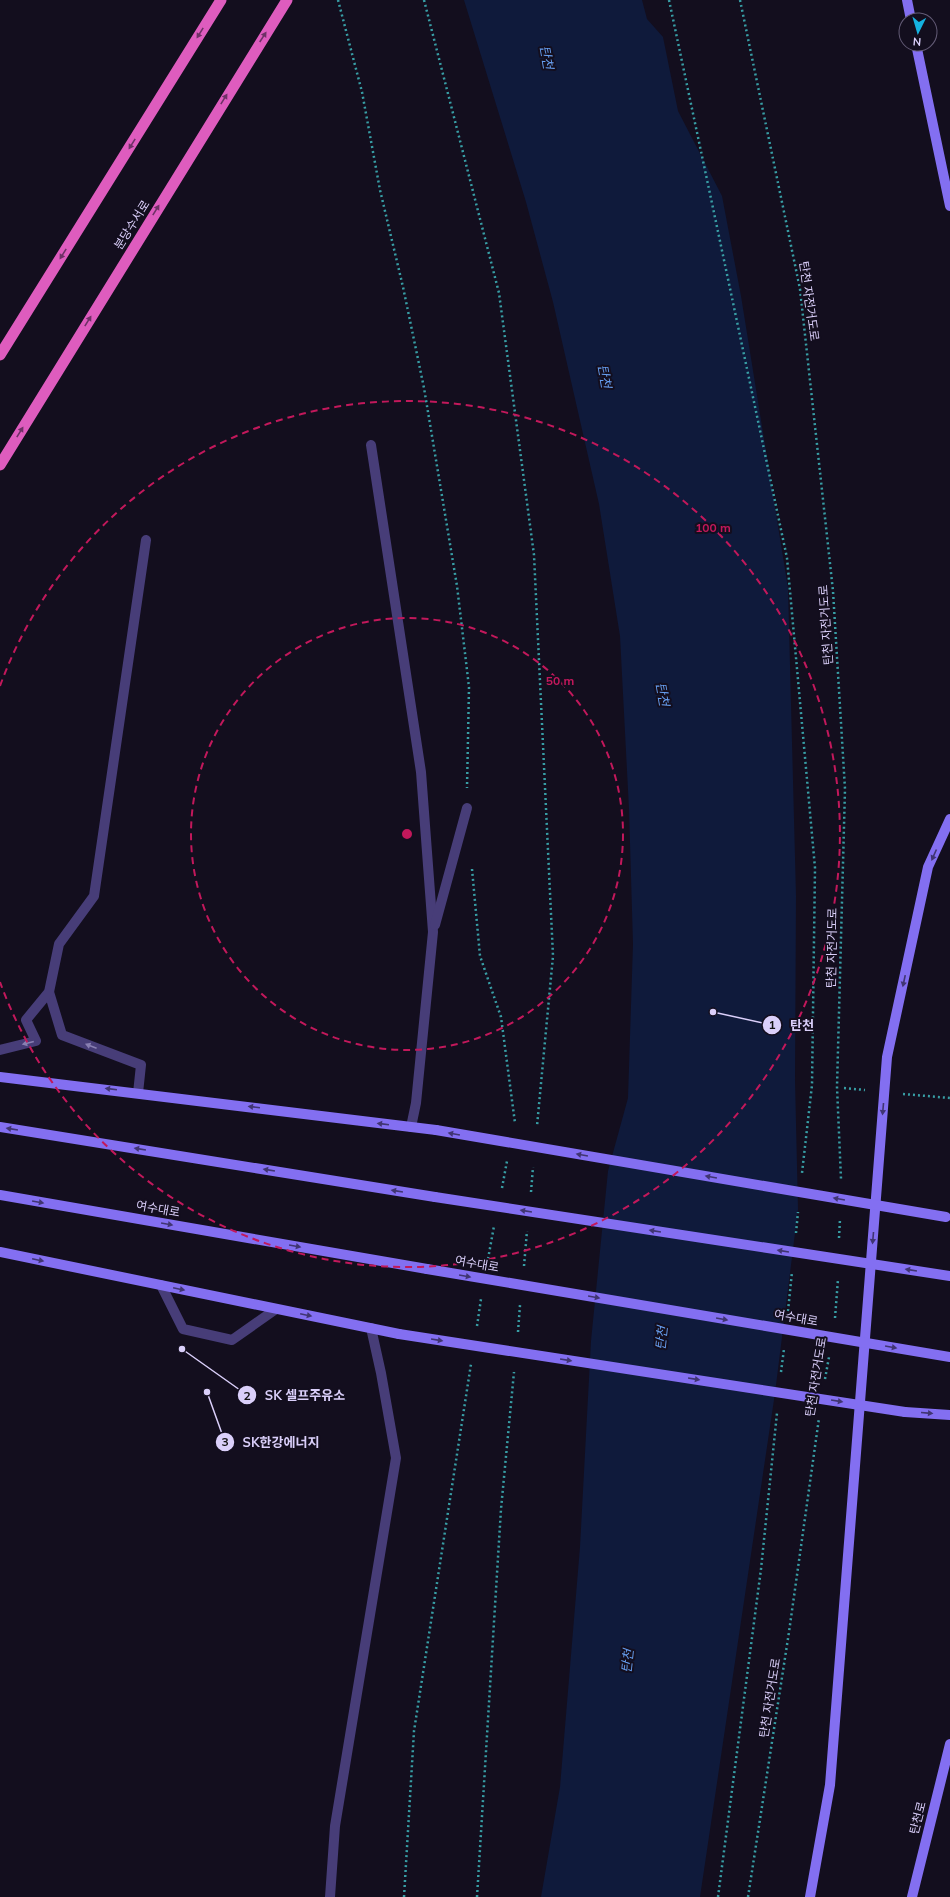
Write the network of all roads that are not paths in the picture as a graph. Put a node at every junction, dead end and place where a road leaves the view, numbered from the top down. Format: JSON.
{"nodes":[{"id":1,"x":221,"y":0,"type":"edge"},
{"id":2,"x":287,"y":0,"type":"edge"},
{"id":3,"x":907,"y":0,"type":"edge"},
{"id":4,"x":909,"y":12,"type":"edge"},
{"id":5,"x":918,"y":52,"type":"edge"},
{"id":6,"x":950,"y":206,"type":"edge"},
{"id":7,"x":0,"y":355,"type":"edge"},
{"id":8,"x":371,"y":445,"type":"dead end"},
{"id":9,"x":0,"y":465,"type":"edge"},
{"id":10,"x":146,"y":540,"type":"dead end"},
{"id":11,"x":467,"y":808,"type":"dead end"},
{"id":12,"x":950,"y":819,"type":"edge"},
{"id":13,"x":433,"y":932,"type":"junction"},
{"id":14,"x":49,"y":992,"type":"junction"},
{"id":15,"x":0,"y":1050,"type":"edge"},
{"id":16,"x":0,"y":1076,"type":"edge"},
{"id":17,"x":138,"y":1093,"type":"junction"},
{"id":18,"x":0,"y":1127,"type":"edge"},
{"id":19,"x":411,"y":1127,"type":"junction"},
{"id":20,"x":0,"y":1195,"type":"edge"},
{"id":21,"x":948,"y":1217,"type":"edge"},
{"id":22,"x":0,"y":1252,"type":"edge"},
{"id":23,"x":950,"y":1276,"type":"edge"},
{"id":24,"x":161,"y":1285,"type":"junction"},
{"id":25,"x":276,"y":1309,"type":"junction"},
{"id":26,"x":371,"y":1328,"type":"junction"},
{"id":27,"x":950,"y":1357,"type":"edge"},
{"id":28,"x":950,"y":1415,"type":"edge"},
{"id":29,"x":950,"y":1744,"type":"edge"},
{"id":30,"x":330,"y":1897,"type":"edge"},
{"id":31,"x":810,"y":1897,"type":"edge"},
{"id":32,"x":912,"y":1897,"type":"edge"}],
"edges":[{"from":1,"to":7,"type":"highway","one_way":true},
{"from":9,"to":2,"type":"highway","name":"분당수서로","one_way":true},
{"from":3,"to":4,"type":"main road"},
{"from":5,"to":6,"type":"main road"},
{"from":8,"to":13,"type":"lane"},
{"from":10,"to":14,"type":"lane"},
{"from":11,"to":13,"type":"lane"},
{"from":12,"to":31,"type":"main road","one_way":true},
{"from":13,"to":19,"type":"lane"},
{"from":14,"to":15,"type":"lane","one_way":true},
{"from":17,"to":14,"type":"lane","one_way":true},
{"from":17,"to":16,"type":"main road","one_way":true},
{"from":19,"to":17,"type":"main road","one_way":true},
{"from":23,"to":18,"type":"main road","one_way":true,"bridge":true},
{"from":21,"to":19,"type":"main road","one_way":true,"bridge":true},
{"from":20,"to":27,"type":"main road","name":"여수대로","one_way":true,"bridge":true},
{"from":22,"to":24,"type":"main road","one_way":true},
{"from":24,"to":25,"type":"main road","one_way":true},
{"from":24,"to":25,"type":"lane"},
{"from":25,"to":26,"type":"main road","one_way":true},
{"from":26,"to":28,"type":"main road","one_way":true,"bridge":true},
{"from":26,"to":30,"type":"lane"},
{"from":29,"to":32,"type":"main road","name":"탄천로"}]}
